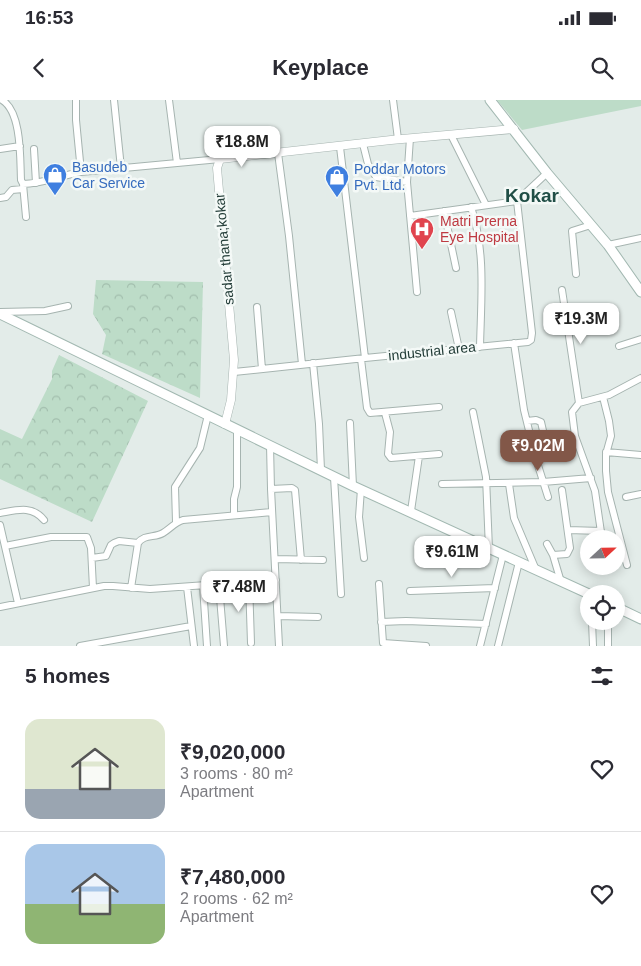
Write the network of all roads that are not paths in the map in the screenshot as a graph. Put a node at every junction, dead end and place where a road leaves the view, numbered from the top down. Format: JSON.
{"nodes":[{"id":1,"x":2,"y":100,"type":"edge"},
{"id":2,"x":76,"y":100,"type":"edge"},
{"id":3,"x":114,"y":100,"type":"edge"},
{"id":4,"x":169,"y":100,"type":"edge"},
{"id":5,"x":393,"y":100,"type":"edge"},
{"id":6,"x":490,"y":100,"type":"edge"},
{"id":7,"x":514,"y":129,"type":"junction"},
{"id":8,"x":451,"y":135,"type":"junction"},
{"id":9,"x":410,"y":138,"type":"junction"},
{"id":10,"x":398,"y":139,"type":"junction"},
{"id":11,"x":363,"y":144,"type":"junction"},
{"id":12,"x":20,"y":146,"type":"junction"},
{"id":13,"x":340,"y":147,"type":"junction"},
{"id":14,"x":0,"y":149,"type":"edge"},
{"id":15,"x":34,"y":149,"type":"dead end"},
{"id":16,"x":278,"y":153,"type":"junction"},
{"id":17,"x":220,"y":160,"type":"junction"},
{"id":18,"x":176,"y":163,"type":"junction"},
{"id":19,"x":121,"y":168,"type":"junction"},
{"id":20,"x":81,"y":172,"type":"junction"},
{"id":21,"x":547,"y":173,"type":"junction"},
{"id":22,"x":407,"y":182,"type":"junction"},
{"id":23,"x":36,"y":183,"type":"junction"},
{"id":24,"x":23,"y":186,"type":"junction"},
{"id":25,"x":0,"y":198,"type":"edge"},
{"id":26,"x":517,"y":201,"type":"junction"},
{"id":27,"x":486,"y":205,"type":"junction"},
{"id":28,"x":470,"y":207,"type":"junction"},
{"id":29,"x":444,"y":211,"type":"junction"},
{"id":30,"x":410,"y":216,"type":"junction"},
{"id":31,"x":26,"y":217,"type":"dead end"},
{"id":32,"x":591,"y":225,"type":"junction"},
{"id":33,"x":641,"y":238,"type":"edge"},
{"id":34,"x":608,"y":245,"type":"junction"},
{"id":35,"x":456,"y":268,"type":"dead end"},
{"id":36,"x":576,"y":274,"type":"dead end"},
{"id":37,"x":562,"y":290,"type":"dead end"},
{"id":38,"x":417,"y":292,"type":"dead end"},
{"id":39,"x":641,"y":292,"type":"edge"},
{"id":40,"x":68,"y":306,"type":"dead end"},
{"id":41,"x":258,"y":307,"type":"dead end"},
{"id":42,"x":451,"y":312,"type":"dead end"},
{"id":43,"x":0,"y":313,"type":"edge"},
{"id":44,"x":641,"y":339,"type":"edge"},
{"id":45,"x":514,"y":343,"type":"junction"},
{"id":46,"x":619,"y":346,"type":"dead end"},
{"id":47,"x":480,"y":347,"type":"junction"},
{"id":48,"x":459,"y":349,"type":"junction"},
{"id":49,"x":363,"y":359,"type":"junction"},
{"id":50,"x":313,"y":363,"type":"junction"},
{"id":51,"x":302,"y":364,"type":"junction"},
{"id":52,"x":262,"y":369,"type":"junction"},
{"id":53,"x":234,"y":372,"type":"junction"},
{"id":54,"x":641,"y":378,"type":"edge"},
{"id":55,"x":603,"y":397,"type":"junction"},
{"id":56,"x":579,"y":403,"type":"junction"},
{"id":57,"x":439,"y":407,"type":"dead end"},
{"id":58,"x":473,"y":412,"type":"dead end"},
{"id":59,"x":385,"y":413,"type":"junction"},
{"id":60,"x":208,"y":415,"type":"junction"},
{"id":61,"x":527,"y":421,"type":"junction"},
{"id":62,"x":350,"y":422,"type":"dead end"},
{"id":63,"x":225,"y":424,"type":"junction"},
{"id":64,"x":237,"y":430,"type":"junction"},
{"id":65,"x":270,"y":445,"type":"junction"},
{"id":66,"x":606,"y":452,"type":"junction"},
{"id":67,"x":439,"y":454,"type":"dead end"},
{"id":68,"x":641,"y":455,"type":"edge"},
{"id":69,"x":419,"y":456,"type":"junction"},
{"id":70,"x":549,"y":457,"type":"dead end"},
{"id":71,"x":320,"y":470,"type":"junction"},
{"id":72,"x":334,"y":477,"type":"junction"},
{"id":73,"x":591,"y":478,"type":"junction"},
{"id":74,"x":543,"y":482,"type":"junction"},
{"id":75,"x":442,"y":484,"type":"dead end"},
{"id":76,"x":487,"y":484,"type":"junction"},
{"id":77,"x":509,"y":484,"type":"junction"},
{"id":78,"x":357,"y":488,"type":"junction"},
{"id":79,"x":271,"y":489,"type":"junction"},
{"id":80,"x":562,"y":490,"type":"dead end"},
{"id":81,"x":641,"y":494,"type":"edge"},
{"id":82,"x":548,"y":497,"type":"dead end"},
{"id":83,"x":626,"y":497,"type":"dead end"},
{"id":84,"x":411,"y":511,"type":"junction"},
{"id":85,"x":272,"y":512,"type":"junction"},
{"id":86,"x":0,"y":513,"type":"edge"},
{"id":87,"x":234,"y":515,"type":"junction"},
{"id":88,"x":44,"y":520,"type":"dead end"},
{"id":89,"x":176,"y":522,"type":"junction"},
{"id":90,"x":0,"y":525,"type":"edge"},
{"id":91,"x":568,"y":530,"type":"junction"},
{"id":92,"x":580,"y":530,"type":"edge"},
{"id":93,"x":601,"y":530,"type":"edge"},
{"id":94,"x":138,"y":543,"type":"junction"},
{"id":95,"x":547,"y":544,"type":"dead end"},
{"id":96,"x":5,"y":546,"type":"junction"},
{"id":97,"x":489,"y":549,"type":"junction"},
{"id":98,"x":503,"y":555,"type":"junction"},
{"id":99,"x":553,"y":555,"type":"junction"},
{"id":100,"x":92,"y":558,"type":"junction"},
{"id":101,"x":364,"y":558,"type":"dead end"},
{"id":102,"x":275,"y":559,"type":"junction"},
{"id":103,"x":301,"y":560,"type":"junction"},
{"id":104,"x":323,"y":560,"type":"dead end"},
{"id":105,"x":519,"y":562,"type":"junction"},
{"id":106,"x":627,"y":565,"type":"dead end"},
{"id":107,"x":536,"y":570,"type":"junction"},
{"id":108,"x":276,"y":580,"type":"junction"},
{"id":109,"x":248,"y":582,"type":"junction"},
{"id":110,"x":561,"y":582,"type":"junction"},
{"id":111,"x":219,"y":584,"type":"junction"},
{"id":112,"x":379,"y":584,"type":"dead end"},
{"id":113,"x":203,"y":586,"type":"junction"},
{"id":114,"x":186,"y":587,"type":"junction"},
{"id":115,"x":93,"y":588,"type":"junction"},
{"id":116,"x":131,"y":588,"type":"junction"},
{"id":117,"x":495,"y":588,"type":"junction"},
{"id":118,"x":580,"y":590,"type":"edge"},
{"id":119,"x":410,"y":591,"type":"dead end"},
{"id":120,"x":340,"y":594,"type":"dead end"},
{"id":121,"x":18,"y":603,"type":"junction"},
{"id":122,"x":0,"y":607,"type":"edge"},
{"id":123,"x":625,"y":611,"type":"edge"},
{"id":124,"x":278,"y":616,"type":"junction"},
{"id":125,"x":318,"y":617,"type":"dead end"},
{"id":126,"x":641,"y":619,"type":"edge"},
{"id":127,"x":381,"y":622,"type":"junction"},
{"id":128,"x":486,"y":624,"type":"junction"},
{"id":129,"x":191,"y":626,"type":"junction"},
{"id":130,"x":592,"y":630,"type":"edge"},
{"id":131,"x":608,"y":630,"type":"edge"},
{"id":132,"x":251,"y":644,"type":"dead end"},
{"id":133,"x":80,"y":646,"type":"edge"},
{"id":134,"x":194,"y":646,"type":"edge"},
{"id":135,"x":207,"y":646,"type":"edge"},
{"id":136,"x":224,"y":646,"type":"edge"},
{"id":137,"x":279,"y":646,"type":"edge"},
{"id":138,"x":426,"y":646,"type":"edge"},
{"id":139,"x":480,"y":646,"type":"edge"},
{"id":140,"x":498,"y":646,"type":"edge"},
{"id":141,"x":593,"y":646,"type":"edge"},
{"id":142,"x":608,"y":646,"type":"edge"}],
"edges":[{"from":1,"to":12,"type":"street"},
{"from":2,"to":20,"type":"street"},
{"from":3,"to":19,"type":"street"},
{"from":4,"to":18,"type":"street"},
{"from":5,"to":10,"type":"street"},
{"from":6,"to":7,"type":"main road"},
{"from":7,"to":8,"type":"street"},
{"from":7,"to":21,"type":"main road"},
{"from":8,"to":9,"type":"street"},
{"from":8,"to":27,"type":"street"},
{"from":9,"to":10,"type":"street"},
{"from":9,"to":22,"type":"street"},
{"from":10,"to":11,"type":"street"},
{"from":11,"to":13,"type":"street"},
{"from":11,"to":22,"type":"street"},
{"from":12,"to":14,"type":"street"},
{"from":12,"to":24,"type":"street"},
{"from":13,"to":16,"type":"street"},
{"from":13,"to":49,"type":"street"},
{"from":15,"to":23,"type":"street"},
{"from":16,"to":17,"type":"street"},
{"from":16,"to":51,"type":"street"},
{"from":17,"to":18,"type":"street"},
{"from":17,"to":53,"type":"street","name":"sadar thana;kokar"},
{"from":18,"to":19,"type":"street"},
{"from":19,"to":20,"type":"street"},
{"from":20,"to":23,"type":"street"},
{"from":21,"to":26,"type":"street"},
{"from":21,"to":32,"type":"main road"},
{"from":22,"to":30,"type":"street"},
{"from":23,"to":24,"type":"street"},
{"from":24,"to":25,"type":"street"},
{"from":24,"to":31,"type":"street"},
{"from":26,"to":27,"type":"street"},
{"from":26,"to":45,"type":"street","name":"industrial area"},
{"from":27,"to":28,"type":"street"},
{"from":28,"to":29,"type":"street"},
{"from":28,"to":47,"type":"street"},
{"from":29,"to":30,"type":"street"},
{"from":29,"to":35,"type":"street"},
{"from":30,"to":38,"type":"street"},
{"from":32,"to":34,"type":"main road"},
{"from":32,"to":36,"type":"street"},
{"from":33,"to":34,"type":"street"},
{"from":34,"to":39,"type":"main road"},
{"from":37,"to":56,"type":"street"},
{"from":40,"to":43,"type":"street"},
{"from":41,"to":52,"type":"street"},
{"from":42,"to":48,"type":"street"},
{"from":43,"to":60,"type":"main road"},
{"from":44,"to":46,"type":"street"},
{"from":45,"to":47,"type":"street","name":"industrial area"},
{"from":45,"to":61,"type":"street"},
{"from":47,"to":48,"type":"street","name":"industrial area"},
{"from":48,"to":49,"type":"street","name":"industrial area"},
{"from":49,"to":50,"type":"street","name":"industrial area"},
{"from":49,"to":59,"type":"street"},
{"from":50,"to":51,"type":"street","name":"industrial area"},
{"from":50,"to":71,"type":"street"},
{"from":51,"to":52,"type":"street","name":"industrial area"},
{"from":52,"to":53,"type":"street","name":"industrial area"},
{"from":53,"to":63,"type":"street","name":"sadar thana;kokar"},
{"from":54,"to":55,"type":"street"},
{"from":55,"to":56,"type":"street"},
{"from":55,"to":66,"type":"street"},
{"from":56,"to":73,"type":"street"},
{"from":57,"to":59,"type":"street"},
{"from":58,"to":76,"type":"street"},
{"from":59,"to":69,"type":"street"},
{"from":60,"to":63,"type":"main road"},
{"from":60,"to":89,"type":"street"},
{"from":61,"to":70,"type":"street"},
{"from":61,"to":74,"type":"street"},
{"from":62,"to":78,"type":"street"},
{"from":63,"to":64,"type":"main road"},
{"from":64,"to":65,"type":"main road"},
{"from":64,"to":87,"type":"street"},
{"from":65,"to":71,"type":"main road"},
{"from":65,"to":79,"type":"street"},
{"from":66,"to":68,"type":"street"},
{"from":66,"to":106,"type":"street"},
{"from":67,"to":69,"type":"street"},
{"from":69,"to":84,"type":"street"},
{"from":71,"to":72,"type":"main road"},
{"from":72,"to":78,"type":"main road"},
{"from":72,"to":120,"type":"street"},
{"from":73,"to":74,"type":"street"},
{"from":73,"to":93,"type":"street"},
{"from":74,"to":77,"type":"street"},
{"from":74,"to":82,"type":"street"},
{"from":75,"to":76,"type":"street"},
{"from":76,"to":77,"type":"street"},
{"from":76,"to":97,"type":"street"},
{"from":77,"to":107,"type":"street"},
{"from":78,"to":84,"type":"main road"},
{"from":78,"to":101,"type":"street"},
{"from":79,"to":85,"type":"street"},
{"from":79,"to":103,"type":"street"},
{"from":80,"to":91,"type":"street"},
{"from":81,"to":83,"type":"street"},
{"from":84,"to":97,"type":"main road"},
{"from":85,"to":87,"type":"street"},
{"from":85,"to":102,"type":"street"},
{"from":86,"to":88,"type":"street"},
{"from":87,"to":89,"type":"street"},
{"from":89,"to":94,"type":"street"},
{"from":90,"to":96,"type":"street"},
{"from":91,"to":92,"type":"street"},
{"from":91,"to":99,"type":"street"},
{"from":94,"to":100,"type":"street"},
{"from":94,"to":116,"type":"street"},
{"from":95,"to":99,"type":"street"},
{"from":96,"to":100,"type":"street"},
{"from":96,"to":121,"type":"street"},
{"from":97,"to":98,"type":"main road"},
{"from":98,"to":105,"type":"main road"},
{"from":98,"to":117,"type":"street"},
{"from":99,"to":110,"type":"street"},
{"from":100,"to":115,"type":"street"},
{"from":102,"to":103,"type":"street"},
{"from":102,"to":108,"type":"street"},
{"from":103,"to":104,"type":"street"},
{"from":105,"to":107,"type":"main road"},
{"from":105,"to":140,"type":"street"},
{"from":107,"to":110,"type":"main road"},
{"from":108,"to":109,"type":"street"},
{"from":108,"to":124,"type":"street"},
{"from":109,"to":111,"type":"street"},
{"from":109,"to":132,"type":"street"},
{"from":110,"to":118,"type":"main road"},
{"from":111,"to":113,"type":"street"},
{"from":111,"to":136,"type":"street"},
{"from":112,"to":127,"type":"street"},
{"from":113,"to":114,"type":"street"},
{"from":113,"to":135,"type":"street"},
{"from":114,"to":116,"type":"street"},
{"from":114,"to":129,"type":"street"},
{"from":115,"to":116,"type":"street"},
{"from":115,"to":121,"type":"street"},
{"from":117,"to":119,"type":"street"},
{"from":117,"to":128,"type":"street"},
{"from":121,"to":122,"type":"street"},
{"from":123,"to":126,"type":"main road"},
{"from":124,"to":125,"type":"street"},
{"from":124,"to":137,"type":"street"},
{"from":127,"to":128,"type":"street"},
{"from":127,"to":138,"type":"street"},
{"from":128,"to":139,"type":"street"},
{"from":129,"to":133,"type":"street"},
{"from":129,"to":134,"type":"street"},
{"from":130,"to":141,"type":"street"},
{"from":131,"to":142,"type":"street"}]}
